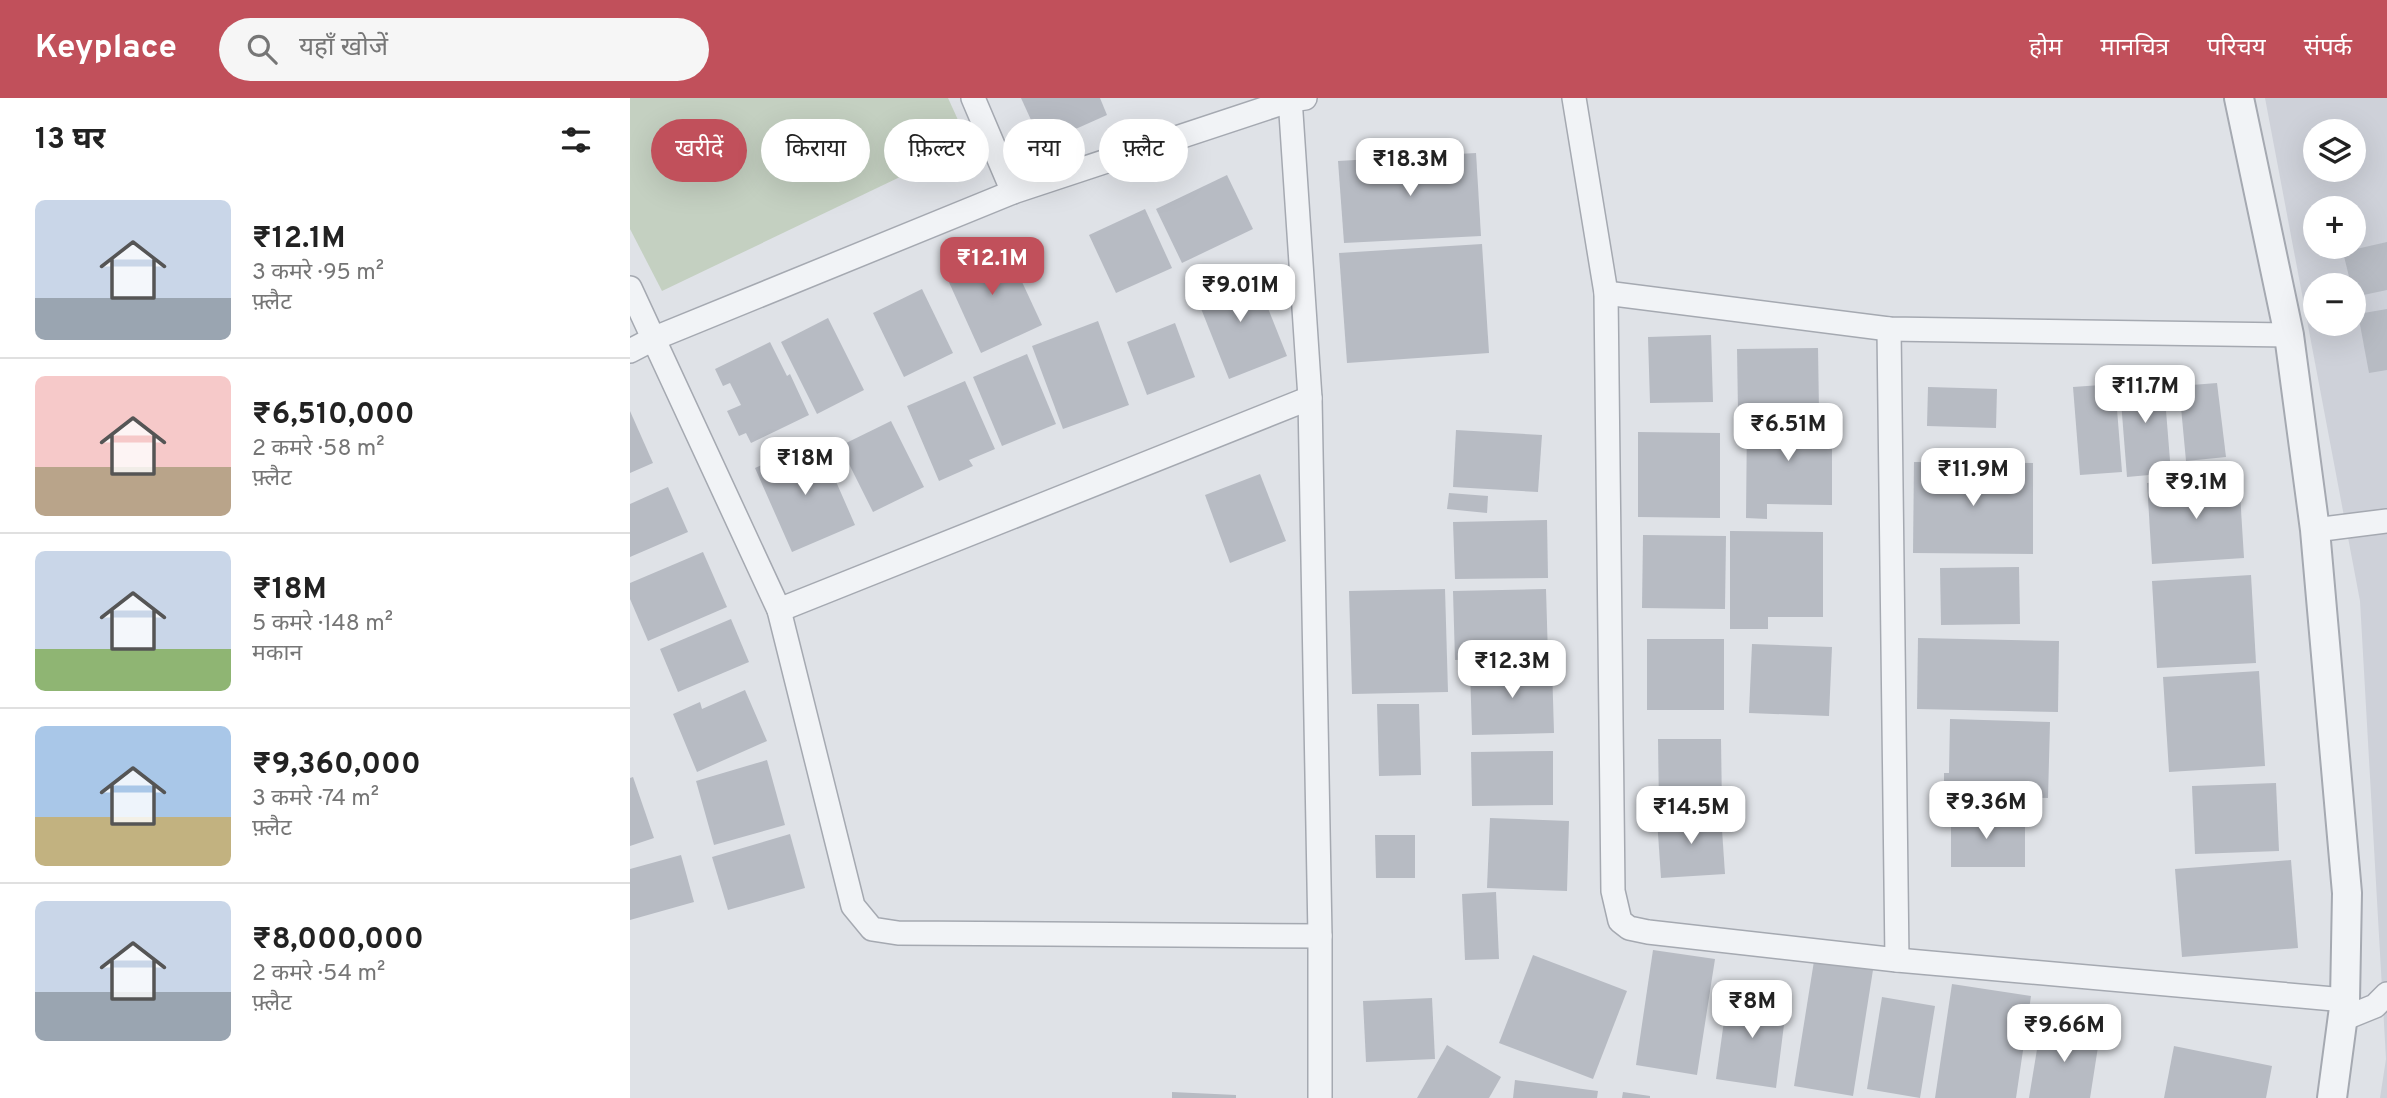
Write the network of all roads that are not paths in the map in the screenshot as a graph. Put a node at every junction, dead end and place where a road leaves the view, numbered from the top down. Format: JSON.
{"nodes":[{"id":1,"x":973,"y":98,"type":"edge"},
{"id":2,"x":1574,"y":98,"type":"edge"},
{"id":3,"x":2239,"y":98,"type":"edge"},
{"id":4,"x":1296,"y":99,"type":"edge"},
{"id":5,"x":1013,"y":192,"type":"junction"},
{"id":6,"x":630,"y":288,"type":"edge"},
{"id":7,"x":1606,"y":293,"type":"junction"},
{"id":8,"x":1889,"y":329,"type":"junction"},
{"id":9,"x":2289,"y":335,"type":"junction"},
{"id":10,"x":654,"y":338,"type":"junction"},
{"id":11,"x":630,"y":351,"type":"edge"},
{"id":12,"x":1310,"y":398,"type":"junction"},
{"id":13,"x":2387,"y":521,"type":"edge"},
{"id":14,"x":2315,"y":530,"type":"junction"},
{"id":15,"x":779,"y":610,"type":"junction"},
{"id":16,"x":1320,"y":936,"type":"junction"},
{"id":17,"x":1897,"y":960,"type":"junction"},
{"id":18,"x":2387,"y":994,"type":"edge"},
{"id":19,"x":2344,"y":1009,"type":"junction"},
{"id":20,"x":1320,"y":1098,"type":"edge"},
{"id":21,"x":2332,"y":1098,"type":"edge"}],
"edges":[{"from":1,"to":5,"type":"street"},
{"from":2,"to":7,"type":"street"},
{"from":3,"to":9,"type":"street"},
{"from":4,"to":5,"type":"street"},
{"from":4,"to":12,"type":"street"},
{"from":5,"to":10,"type":"street"},
{"from":6,"to":10,"type":"street"},
{"from":7,"to":8,"type":"street"},
{"from":7,"to":17,"type":"street"},
{"from":8,"to":9,"type":"street"},
{"from":8,"to":17,"type":"street"},
{"from":9,"to":14,"type":"street"},
{"from":10,"to":11,"type":"street"},
{"from":10,"to":15,"type":"street"},
{"from":12,"to":15,"type":"street"},
{"from":12,"to":16,"type":"street"},
{"from":13,"to":14,"type":"street"},
{"from":14,"to":19,"type":"street"},
{"from":15,"to":16,"type":"street"},
{"from":16,"to":20,"type":"street"},
{"from":17,"to":19,"type":"street"},
{"from":18,"to":19,"type":"street"},
{"from":19,"to":21,"type":"street"}]}
